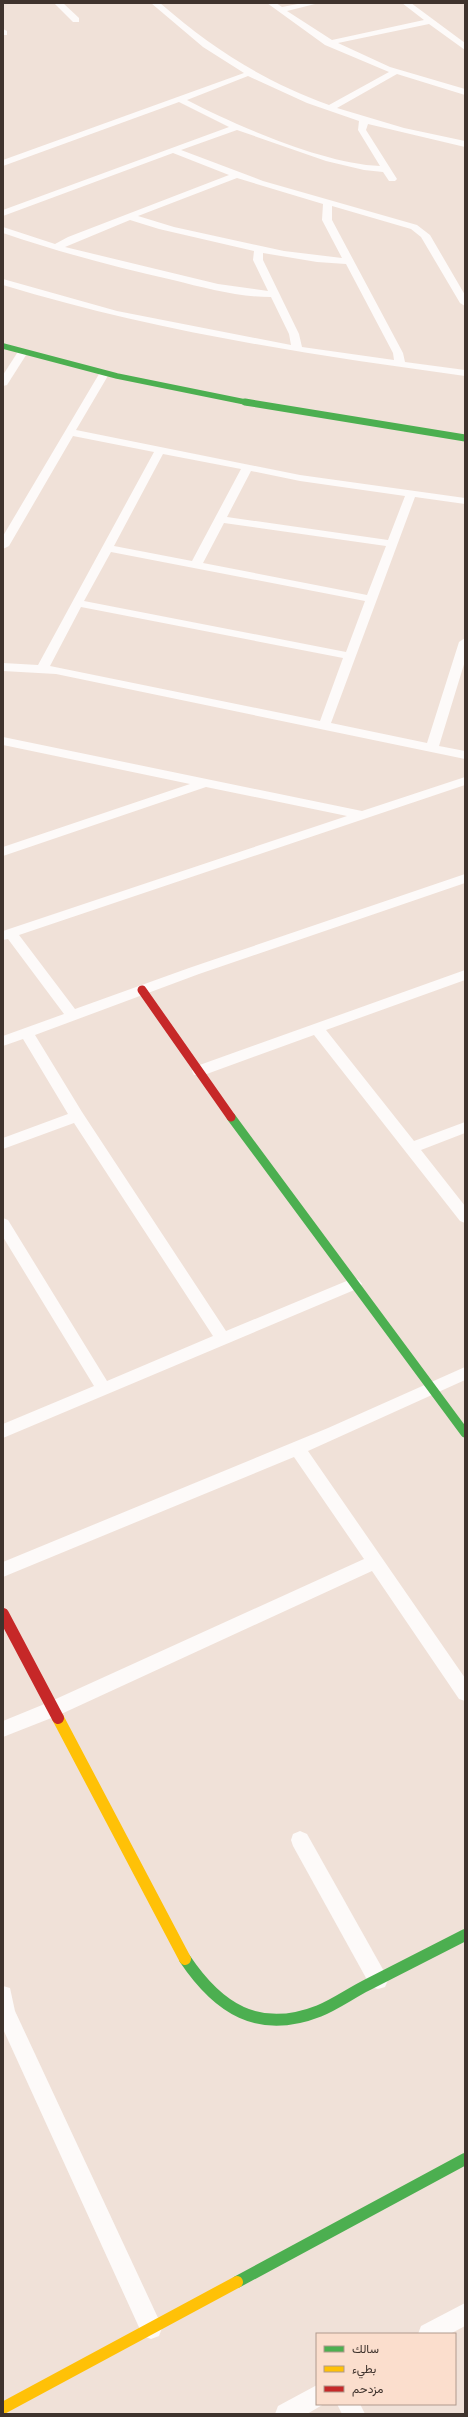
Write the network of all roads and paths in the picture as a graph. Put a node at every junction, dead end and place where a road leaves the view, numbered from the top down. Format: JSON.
{"nodes":[{"id":1,"x":58,"y":3,"type":"edge"},
{"id":2,"x":155,"y":3,"type":"edge"},
{"id":3,"x":271,"y":3,"type":"edge"},
{"id":4,"x":315,"y":3,"type":"edge"},
{"id":5,"x":406,"y":3,"type":"edge"},
{"id":6,"x":280,"y":10,"type":"junction"},
{"id":7,"x":76,"y":20,"type":"dead end"},
{"id":8,"x":431,"y":22,"type":"junction"},
{"id":9,"x":328,"y":43,"type":"junction"},
{"id":10,"x":465,"y":46,"type":"edge"},
{"id":11,"x":395,"y":72,"type":"junction"},
{"id":12,"x":244,"y":76,"type":"dead end"},
{"id":13,"x":465,"y":92,"type":"edge"},
{"id":14,"x":179,"y":99,"type":"junction"},
{"id":15,"x":330,"y":108,"type":"junction"},
{"id":16,"x":364,"y":119,"type":"junction"},
{"id":17,"x":236,"y":127,"type":"junction"},
{"id":18,"x":465,"y":144,"type":"edge"},
{"id":19,"x":172,"y":150,"type":"junction"},
{"id":20,"x":3,"y":163,"type":"edge"},
{"id":21,"x":386,"y":169,"type":"junction"},
{"id":22,"x":236,"y":175,"type":"junction"},
{"id":23,"x":392,"y":180,"type":"dead end"},
{"id":24,"x":328,"y":203,"type":"junction"},
{"id":25,"x":3,"y":213,"type":"edge"},
{"id":26,"x":129,"y":216,"type":"junction"},
{"id":27,"x":3,"y":230,"type":"edge"},
{"id":28,"x":57,"y":247,"type":"junction"},
{"id":29,"x":259,"y":248,"type":"junction"},
{"id":30,"x":349,"y":261,"type":"junction"},
{"id":31,"x":3,"y":282,"type":"edge"},
{"id":32,"x":275,"y":294,"type":"junction"},
{"id":33,"x":465,"y":303,"type":"edge"},
{"id":34,"x":3,"y":346,"type":"edge"},
{"id":35,"x":296,"y":349,"type":"junction"},
{"id":36,"x":23,"y":352,"type":"junction"},
{"id":37,"x":400,"y":364,"type":"junction"},
{"id":38,"x":465,"y":373,"type":"edge"},
{"id":39,"x":104,"y":374,"type":"junction"},
{"id":40,"x":3,"y":383,"type":"edge"},
{"id":41,"x":70,"y":432,"type":"junction"},
{"id":42,"x":465,"y":438,"type":"edge"},
{"id":43,"x":160,"y":450,"type":"junction"},
{"id":44,"x":247,"y":468,"type":"junction"},
{"id":45,"x":411,"y":494,"type":"junction"},
{"id":46,"x":465,"y":501,"type":"edge"},
{"id":47,"x":220,"y":519,"type":"junction"},
{"id":48,"x":392,"y":544,"type":"junction"},
{"id":49,"x":3,"y":546,"type":"edge"},
{"id":50,"x":107,"y":548,"type":"junction"},
{"id":51,"x":196,"y":565,"type":"junction"},
{"id":52,"x":371,"y":599,"type":"junction"},
{"id":53,"x":76,"y":603,"type":"junction"},
{"id":54,"x":465,"y":642,"type":"edge"},
{"id":55,"x":350,"y":656,"type":"junction"},
{"id":56,"x":3,"y":667,"type":"edge"},
{"id":57,"x":42,"y":669,"type":"junction"},
{"id":58,"x":324,"y":726,"type":"junction"},
{"id":59,"x":3,"y":741,"type":"edge"},
{"id":60,"x":432,"y":748,"type":"junction"},
{"id":61,"x":465,"y":755,"type":"edge"},
{"id":62,"x":465,"y":781,"type":"edge"},
{"id":63,"x":205,"y":783,"type":"junction"},
{"id":64,"x":362,"y":815,"type":"junction"},
{"id":65,"x":5,"y":847,"type":"edge"},
{"id":66,"x":465,"y":878,"type":"edge"},
{"id":67,"x":7,"y":935,"type":"edge"},
{"id":68,"x":465,"y":975,"type":"edge"},
{"id":69,"x":142,"y":990,"type":"junction"},
{"id":70,"x":72,"y":1015,"type":"junction"},
{"id":71,"x":317,"y":1028,"type":"junction"},
{"id":72,"x":26,"y":1032,"type":"junction"},
{"id":73,"x":3,"y":1041,"type":"edge"},
{"id":74,"x":199,"y":1071,"type":"junction"},
{"id":75,"x":77,"y":1116,"type":"junction"},
{"id":76,"x":465,"y":1127,"type":"edge"},
{"id":77,"x":3,"y":1144,"type":"edge"},
{"id":78,"x":411,"y":1148,"type":"junction"},
{"id":79,"x":465,"y":1217,"type":"edge"},
{"id":80,"x":3,"y":1224,"type":"edge"},
{"id":81,"x":354,"y":1284,"type":"junction"},
{"id":82,"x":223,"y":1339,"type":"junction"},
{"id":83,"x":465,"y":1374,"type":"edge"},
{"id":84,"x":431,"y":1388,"type":"junction"},
{"id":85,"x":104,"y":1389,"type":"junction"},
{"id":86,"x":3,"y":1431,"type":"edge"},
{"id":87,"x":465,"y":1433,"type":"edge"},
{"id":88,"x":297,"y":1448,"type":"junction"},
{"id":89,"x":375,"y":1562,"type":"junction"},
{"id":90,"x":3,"y":1570,"type":"edge"},
{"id":91,"x":3,"y":1614,"type":"edge"},
{"id":92,"x":465,"y":1693,"type":"edge"},
{"id":93,"x":53,"y":1709,"type":"junction"},
{"id":94,"x":3,"y":1729,"type":"edge"},
{"id":95,"x":300,"y":1840,"type":"dead end"},
{"id":96,"x":465,"y":1935,"type":"edge"},
{"id":97,"x":378,"y":1980,"type":"junction"},
{"id":98,"x":3,"y":1995,"type":"edge"},
{"id":99,"x":465,"y":2159,"type":"edge"},
{"id":100,"x":465,"y":2314,"type":"edge"},
{"id":101,"x":151,"y":2328,"type":"junction"},
{"id":102,"x":431,"y":2333,"type":"edge"},
{"id":103,"x":316,"y":2397,"type":"edge"},
{"id":104,"x":349,"y":2405,"type":"edge"},
{"id":105,"x":3,"y":2408,"type":"edge"},
{"id":106,"x":286,"y":2414,"type":"edge"},
{"id":107,"x":354,"y":2414,"type":"edge"}],
"edges":[{"from":1,"to":7,"type":"street"},
{"from":2,"to":15,"type":"street"},
{"from":3,"to":6,"type":"street"},
{"from":4,"to":6,"type":"street"},
{"from":5,"to":8,"type":"street"},
{"from":6,"to":9,"type":"street"},
{"from":8,"to":9,"type":"street"},
{"from":8,"to":10,"type":"street"},
{"from":9,"to":11,"type":"street"},
{"from":11,"to":13,"type":"street"},
{"from":11,"to":15,"type":"street"},
{"from":12,"to":14,"type":"street"},
{"from":14,"to":17,"type":"street"},
{"from":14,"to":20,"type":"street"},
{"from":15,"to":16,"type":"street"},
{"from":16,"to":18,"type":"street"},
{"from":16,"to":21,"type":"street"},
{"from":17,"to":19,"type":"street"},
{"from":17,"to":21,"type":"street"},
{"from":19,"to":22,"type":"street"},
{"from":19,"to":25,"type":"street"},
{"from":21,"to":23,"type":"street"},
{"from":22,"to":24,"type":"street"},
{"from":22,"to":26,"type":"street"},
{"from":24,"to":30,"type":"street"},
{"from":24,"to":33,"type":"street"},
{"from":26,"to":28,"type":"street"},
{"from":26,"to":29,"type":"street"},
{"from":27,"to":28,"type":"street"},
{"from":28,"to":32,"type":"street"},
{"from":29,"to":30,"type":"street"},
{"from":29,"to":32,"type":"street"},
{"from":30,"to":37,"type":"street"},
{"from":31,"to":35,"type":"street"},
{"from":32,"to":35,"type":"street"},
{"from":34,"to":36,"type":"street"},
{"from":35,"to":37,"type":"street"},
{"from":36,"to":39,"type":"street"},
{"from":36,"to":40,"type":"street"},
{"from":37,"to":38,"type":"street"},
{"from":39,"to":41,"type":"street"},
{"from":39,"to":42,"type":"street"},
{"from":41,"to":43,"type":"street"},
{"from":41,"to":49,"type":"street"},
{"from":43,"to":44,"type":"street"},
{"from":43,"to":50,"type":"street"},
{"from":44,"to":45,"type":"street"},
{"from":44,"to":47,"type":"street"},
{"from":45,"to":46,"type":"street"},
{"from":45,"to":48,"type":"street"},
{"from":47,"to":48,"type":"street"},
{"from":47,"to":51,"type":"street"},
{"from":48,"to":52,"type":"street"},
{"from":50,"to":51,"type":"street"},
{"from":50,"to":53,"type":"street"},
{"from":51,"to":52,"type":"street"},
{"from":52,"to":55,"type":"street"},
{"from":53,"to":55,"type":"street"},
{"from":53,"to":57,"type":"street"},
{"from":54,"to":60,"type":"street"},
{"from":55,"to":58,"type":"street"},
{"from":56,"to":57,"type":"street"},
{"from":57,"to":58,"type":"street"},
{"from":58,"to":60,"type":"street"},
{"from":59,"to":63,"type":"street"},
{"from":60,"to":61,"type":"street"},
{"from":62,"to":64,"type":"street"},
{"from":63,"to":64,"type":"street"},
{"from":63,"to":65,"type":"street"},
{"from":64,"to":67,"type":"street"},
{"from":66,"to":69,"type":"street"},
{"from":67,"to":70,"type":"street"},
{"from":68,"to":71,"type":"street"},
{"from":69,"to":70,"type":"street"},
{"from":69,"to":74,"type":"street"},
{"from":70,"to":72,"type":"street"},
{"from":71,"to":74,"type":"street"},
{"from":71,"to":78,"type":"street"},
{"from":72,"to":73,"type":"street"},
{"from":72,"to":75,"type":"street"},
{"from":74,"to":81,"type":"street"},
{"from":75,"to":77,"type":"street"},
{"from":75,"to":82,"type":"street"},
{"from":76,"to":78,"type":"street"},
{"from":78,"to":79,"type":"street"},
{"from":80,"to":85,"type":"street"},
{"from":81,"to":82,"type":"street"},
{"from":81,"to":84,"type":"street"},
{"from":82,"to":85,"type":"street"},
{"from":83,"to":84,"type":"street"},
{"from":84,"to":87,"type":"street"},
{"from":84,"to":88,"type":"street"},
{"from":85,"to":86,"type":"street"},
{"from":88,"to":89,"type":"street"},
{"from":88,"to":90,"type":"street"},
{"from":89,"to":92,"type":"street"},
{"from":89,"to":93,"type":"street"},
{"from":91,"to":93,"type":"street"},
{"from":93,"to":94,"type":"street"},
{"from":93,"to":97,"type":"street"},
{"from":95,"to":97,"type":"street"},
{"from":96,"to":97,"type":"street"},
{"from":98,"to":101,"type":"street"},
{"from":99,"to":101,"type":"street"},
{"from":100,"to":102,"type":"street"},
{"from":101,"to":105,"type":"street"},
{"from":103,"to":106,"type":"street"},
{"from":104,"to":107,"type":"street"}]}
